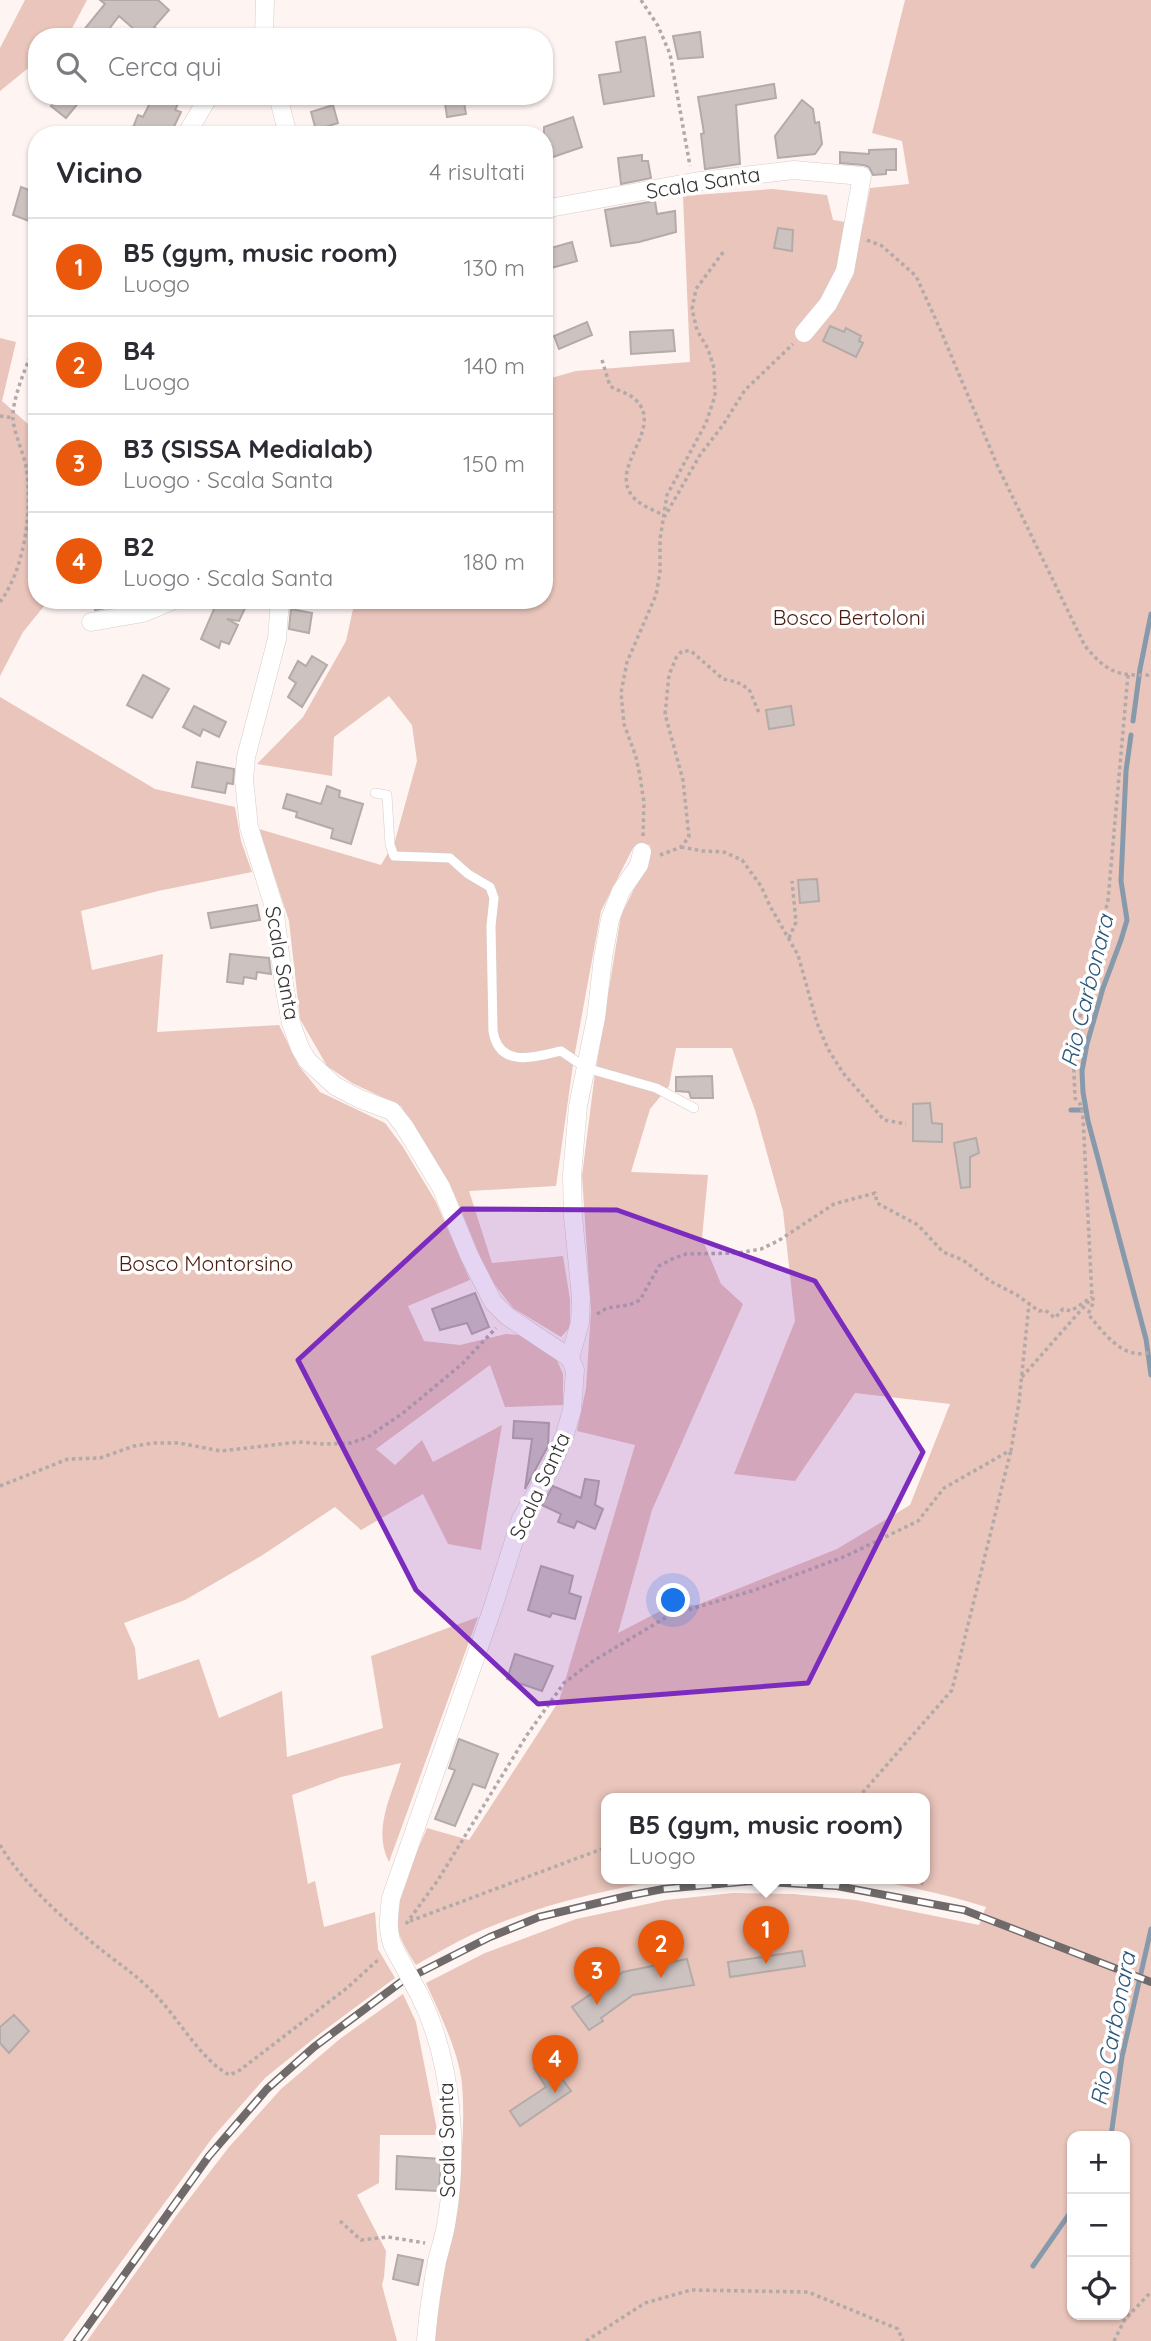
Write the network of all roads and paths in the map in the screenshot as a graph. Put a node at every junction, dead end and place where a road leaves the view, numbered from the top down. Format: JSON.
{"nodes":[{"id":1,"x":265,"y":0,"type":"edge"},
{"id":2,"x":641,"y":0,"type":"edge"},
{"id":3,"x":264,"y":28,"type":"edge"},
{"id":4,"x":204,"y":105,"type":"edge"},
{"id":5,"x":280,"y":105,"type":"edge"},
{"id":6,"x":191,"y":126,"type":"edge"},
{"id":7,"x":286,"y":126,"type":"edge"},
{"id":8,"x":693,"y":182,"type":"junction"},
{"id":9,"x":553,"y":207,"type":"edge"},
{"id":10,"x":853,"y":235,"type":"junction"},
{"id":11,"x":724,"y":251,"type":"dead end"},
{"id":12,"x":804,"y":333,"type":"joint"},
{"id":13,"x":603,"y":359,"type":"dead end"},
{"id":14,"x":28,"y":368,"type":"edge"},
{"id":15,"x":0,"y":416,"type":"edge"},
{"id":16,"x":13,"y":418,"type":"junction"},
{"id":17,"x":28,"y":480,"type":"edge"},
{"id":18,"x":28,"y":499,"type":"edge"},
{"id":19,"x":666,"y":516,"type":"junction"},
{"id":20,"x":0,"y":602,"type":"edge"},
{"id":21,"x":153,"y":609,"type":"edge"},
{"id":22,"x":279,"y":609,"type":"edge"},
{"id":23,"x":91,"y":622,"type":"dead end"},
{"id":24,"x":1151,"y":671,"type":"edge"},
{"id":25,"x":1128,"y":675,"type":"junction"},
{"id":26,"x":759,"y":713,"type":"dead end"},
{"id":27,"x":375,"y":793,"type":"dead end"},
{"id":28,"x":681,"y":847,"type":"junction"},
{"id":29,"x":641,"y":859,"type":"junction"},
{"id":30,"x":792,"y":881,"type":"dead end"},
{"id":31,"x":789,"y":938,"type":"junction"},
{"id":32,"x":586,"y":1068,"type":"junction"},
{"id":33,"x":694,"y":1108,"type":"dead end"},
{"id":34,"x":906,"y":1124,"type":"dead end"},
{"id":35,"x":1093,"y":1297,"type":"junction"},
{"id":36,"x":1029,"y":1304,"type":"junction"},
{"id":37,"x":508,"y":1316,"type":"junction"},
{"id":38,"x":580,"y":1322,"type":"junction"},
{"id":39,"x":1151,"y":1352,"type":"edge"},
{"id":40,"x":570,"y":1358,"type":"junction"},
{"id":41,"x":1021,"y":1378,"type":"junction"},
{"id":42,"x":1011,"y":1450,"type":"junction"},
{"id":43,"x":0,"y":1486,"type":"edge"},
{"id":44,"x":862,"y":1793,"type":"edge"},
{"id":45,"x":0,"y":1845,"type":"edge"},
{"id":46,"x":601,"y":1849,"type":"edge"},
{"id":47,"x":408,"y":1922,"type":"junction"},
{"id":48,"x":393,"y":1947,"type":"junction"},
{"id":49,"x":340,"y":2221,"type":"dead end"},
{"id":50,"x":441,"y":2246,"type":"junction"},
{"id":51,"x":1151,"y":2292,"type":"edge"},
{"id":52,"x":426,"y":2341,"type":"edge"},
{"id":53,"x":586,"y":2341,"type":"edge"},
{"id":54,"x":903,"y":2341,"type":"edge"},
{"id":55,"x":1114,"y":2341,"type":"edge"}],
"edges":[{"from":1,"to":3,"type":"street"},
{"from":2,"to":8,"type":"path"},
{"from":4,"to":6,"type":"street"},
{"from":5,"to":7,"type":"street"},
{"from":8,"to":9,"type":"street","name":"Scala Santa"},
{"from":8,"to":10,"type":"street","name":"Scala Santa"},
{"from":10,"to":12,"type":"street"},
{"from":10,"to":25,"type":"path"},
{"from":11,"to":19,"type":"path"},
{"from":12,"to":19,"type":"path"},
{"from":13,"to":19,"type":"path"},
{"from":14,"to":16,"type":"path"},
{"from":15,"to":16,"type":"path"},
{"from":16,"to":17,"type":"path"},
{"from":18,"to":20,"type":"path"},
{"from":19,"to":29,"type":"path"},
{"from":21,"to":23,"type":"street"},
{"from":22,"to":37,"type":"street","name":"Scala Santa"},
{"from":24,"to":25,"type":"path"},
{"from":25,"to":35,"type":"path"},
{"from":26,"to":28,"type":"path"},
{"from":27,"to":32,"type":"lane"},
{"from":28,"to":29,"type":"path"},
{"from":28,"to":31,"type":"path"},
{"from":29,"to":32,"type":"street"},
{"from":30,"to":31,"type":"path"},
{"from":31,"to":34,"type":"path"},
{"from":32,"to":33,"type":"lane"},
{"from":32,"to":38,"type":"street"},
{"from":35,"to":36,"type":"path"},
{"from":35,"to":39,"type":"path"},
{"from":35,"to":41,"type":"path"},
{"from":36,"to":38,"type":"path"},
{"from":36,"to":41,"type":"path"},
{"from":37,"to":40,"type":"street","name":"Scala Santa"},
{"from":37,"to":43,"type":"path"},
{"from":38,"to":40,"type":"street"},
{"from":40,"to":48,"type":"street","name":"Scala Santa"},
{"from":41,"to":42,"type":"path"},
{"from":42,"to":44,"type":"path"},
{"from":42,"to":47,"type":"path"},
{"from":45,"to":48,"type":"path"},
{"from":46,"to":47,"type":"path"},
{"from":47,"to":48,"type":"path"},
{"from":48,"to":50,"type":"street","name":"Scala Santa","bridge":true},
{"from":49,"to":50,"type":"path"},
{"from":50,"to":52,"type":"street","name":"Scala Santa"},
{"from":51,"to":55,"type":"path"},
{"from":53,"to":54,"type":"path"}]}
